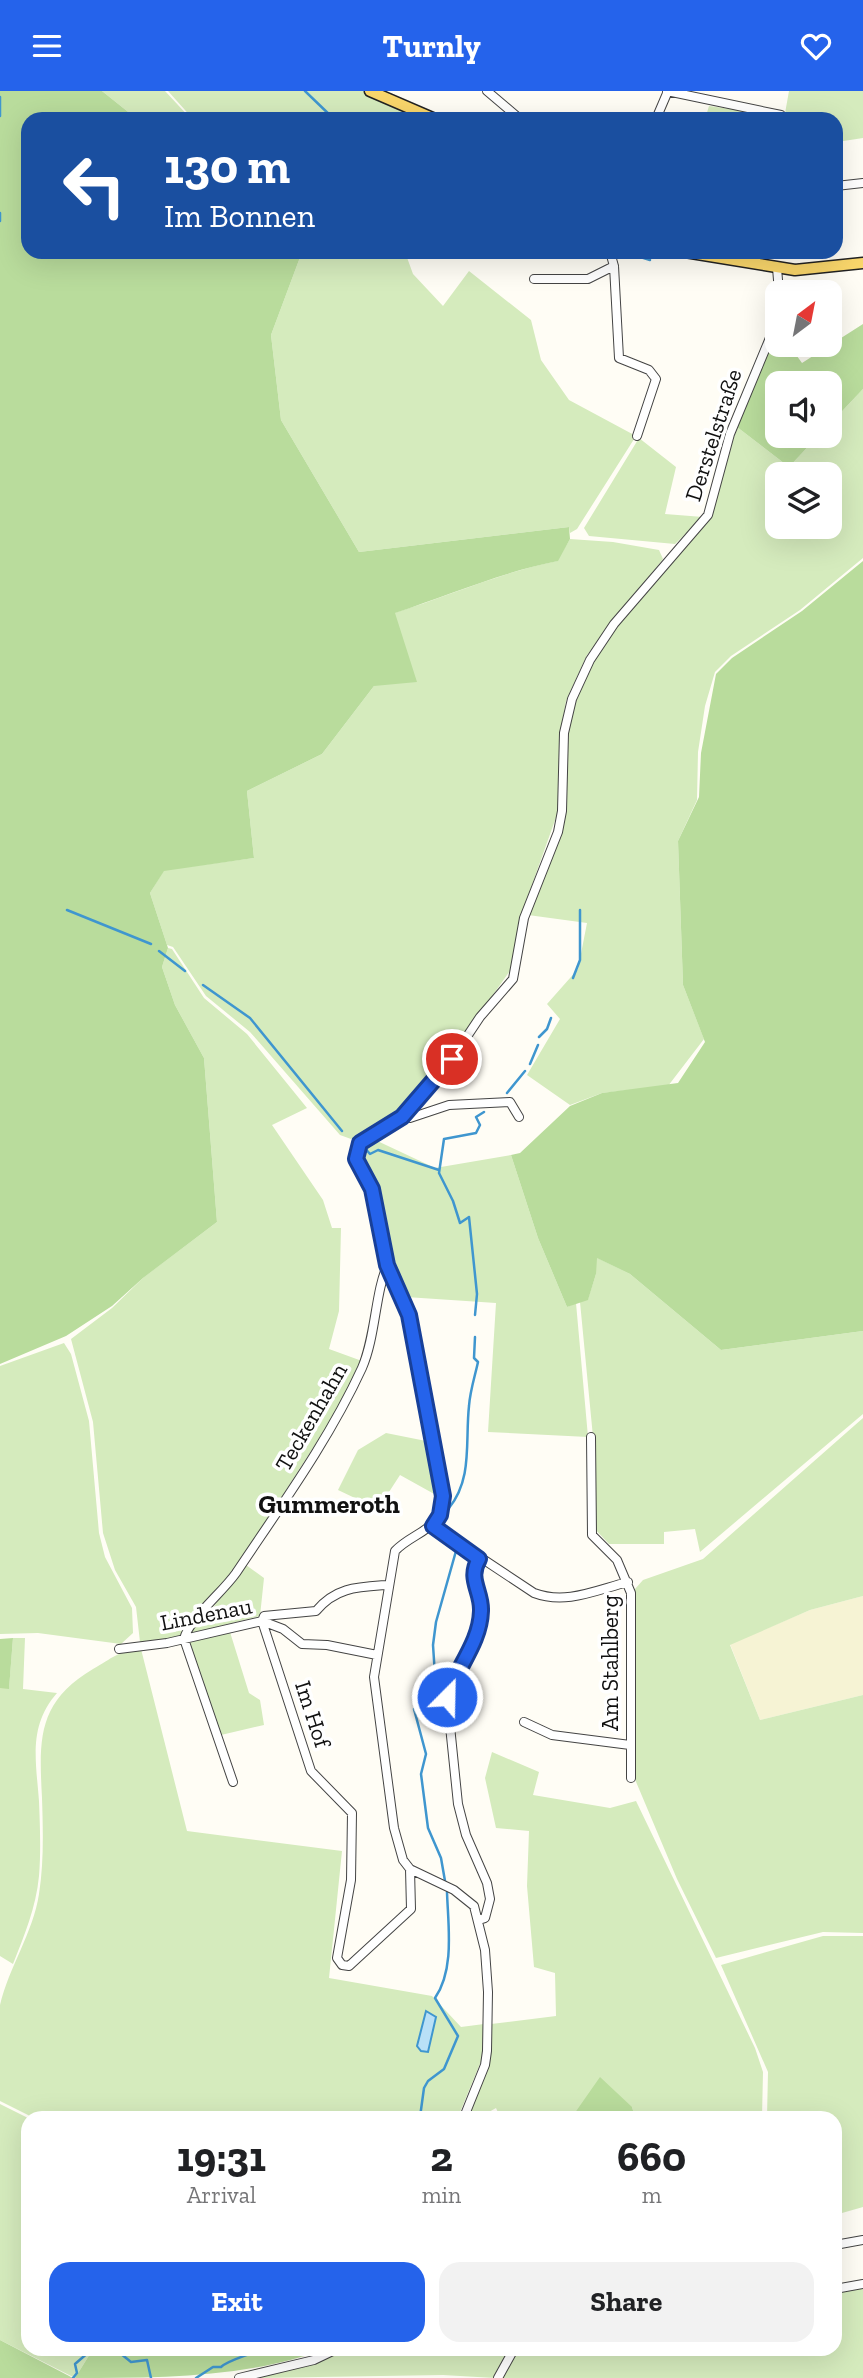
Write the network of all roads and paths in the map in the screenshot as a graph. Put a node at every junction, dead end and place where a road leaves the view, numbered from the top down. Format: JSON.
{"nodes":[{"id":1,"x":370,"y":91,"type":"edge"},
{"id":2,"x":487,"y":91,"type":"edge"},
{"id":3,"x":667,"y":91,"type":"edge"},
{"id":4,"x":419,"y":112,"type":"edge"},
{"id":5,"x":512,"y":112,"type":"edge"},
{"id":6,"x":659,"y":112,"type":"edge"},
{"id":7,"x":767,"y":112,"type":"edge"},
{"id":8,"x":863,"y":183,"type":"edge"},
{"id":9,"x":843,"y":185,"type":"edge"},
{"id":10,"x":612,"y":259,"type":"edge"},
{"id":11,"x":725,"y":259,"type":"edge"},
{"id":12,"x":863,"y":263,"type":"edge"},
{"id":13,"x":614,"y":266,"type":"junction"},
{"id":14,"x":777,"y":268,"type":"junction"},
{"id":15,"x":534,"y":279,"type":"dead end"},
{"id":16,"x":778,"y":280,"type":"edge"},
{"id":17,"x":765,"y":350,"type":"edge"},
{"id":18,"x":637,"y":436,"type":"dead end"},
{"id":19,"x":402,"y":1117,"type":"junction"},
{"id":20,"x":519,"y":1117,"type":"dead end"},
{"id":21,"x":387,"y":1265,"type":"junction"},
{"id":22,"x":591,"y":1437,"type":"dead end"},
{"id":23,"x":433,"y":1526,"type":"junction"},
{"id":24,"x":479,"y":1559,"type":"junction"},
{"id":25,"x":628,"y":1582,"type":"junction"},
{"id":26,"x":387,"y":1585,"type":"junction"},
{"id":27,"x":262,"y":1621,"type":"junction"},
{"id":28,"x":184,"y":1639,"type":"junction"},
{"id":29,"x":119,"y":1649,"type":"dead end"},
{"id":30,"x":377,"y":1655,"type":"junction"},
{"id":31,"x":524,"y":1722,"type":"dead end"},
{"id":32,"x":630,"y":1745,"type":"junction"},
{"id":33,"x":631,"y":1777,"type":"dead end"},
{"id":34,"x":233,"y":1782,"type":"dead end"},
{"id":35,"x":410,"y":1869,"type":"junction"},
{"id":36,"x":479,"y":1920,"type":"junction"},
{"id":37,"x":466,"y":2111,"type":"edge"},
{"id":38,"x":863,"y":2240,"type":"edge"},
{"id":39,"x":842,"y":2244,"type":"edge"},
{"id":40,"x":863,"y":2284,"type":"edge"},
{"id":41,"x":842,"y":2288,"type":"edge"},
{"id":42,"x":324,"y":2356,"type":"edge"},
{"id":43,"x":510,"y":2356,"type":"edge"},
{"id":44,"x":239,"y":2378,"type":"edge"},
{"id":45,"x":498,"y":2378,"type":"edge"}],
"edges":[{"from":1,"to":4,"type":"main road"},
{"from":2,"to":5,"type":"street"},
{"from":3,"to":6,"type":"street"},
{"from":3,"to":7,"type":"street"},
{"from":8,"to":9,"type":"street"},
{"from":10,"to":13,"type":"street"},
{"from":11,"to":14,"type":"main road"},
{"from":12,"to":14,"type":"main road"},
{"from":13,"to":15,"type":"street"},
{"from":13,"to":18,"type":"street"},
{"from":14,"to":16,"type":"street"},
{"from":17,"to":19,"type":"street","name":"Derstelstraße"},
{"from":19,"to":20,"type":"street"},
{"from":19,"to":21,"type":"street"},
{"from":21,"to":23,"type":"street"},
{"from":21,"to":28,"type":"street","name":"Teckenhahn"},
{"from":22,"to":25,"type":"street"},
{"from":23,"to":24,"type":"street"},
{"from":23,"to":26,"type":"street"},
{"from":24,"to":25,"type":"street"},
{"from":24,"to":36,"type":"street"},
{"from":25,"to":32,"type":"street","name":"Am Stahlberg"},
{"from":26,"to":27,"type":"street"},
{"from":26,"to":30,"type":"street"},
{"from":27,"to":28,"type":"street","name":"Lindenau"},
{"from":27,"to":30,"type":"street","name":"Lindenau"},
{"from":27,"to":35,"type":"street","name":"Im Hof"},
{"from":28,"to":29,"type":"street","name":"Lindenau"},
{"from":28,"to":34,"type":"street"},
{"from":30,"to":35,"type":"street"},
{"from":31,"to":32,"type":"street","name":"Am Stahlberg"},
{"from":32,"to":33,"type":"street","name":"Am Stahlberg"},
{"from":35,"to":36,"type":"street"},
{"from":36,"to":37,"type":"street"},
{"from":38,"to":39,"type":"street"},
{"from":40,"to":41,"type":"street"},
{"from":42,"to":44,"type":"street"},
{"from":43,"to":45,"type":"street"}]}
